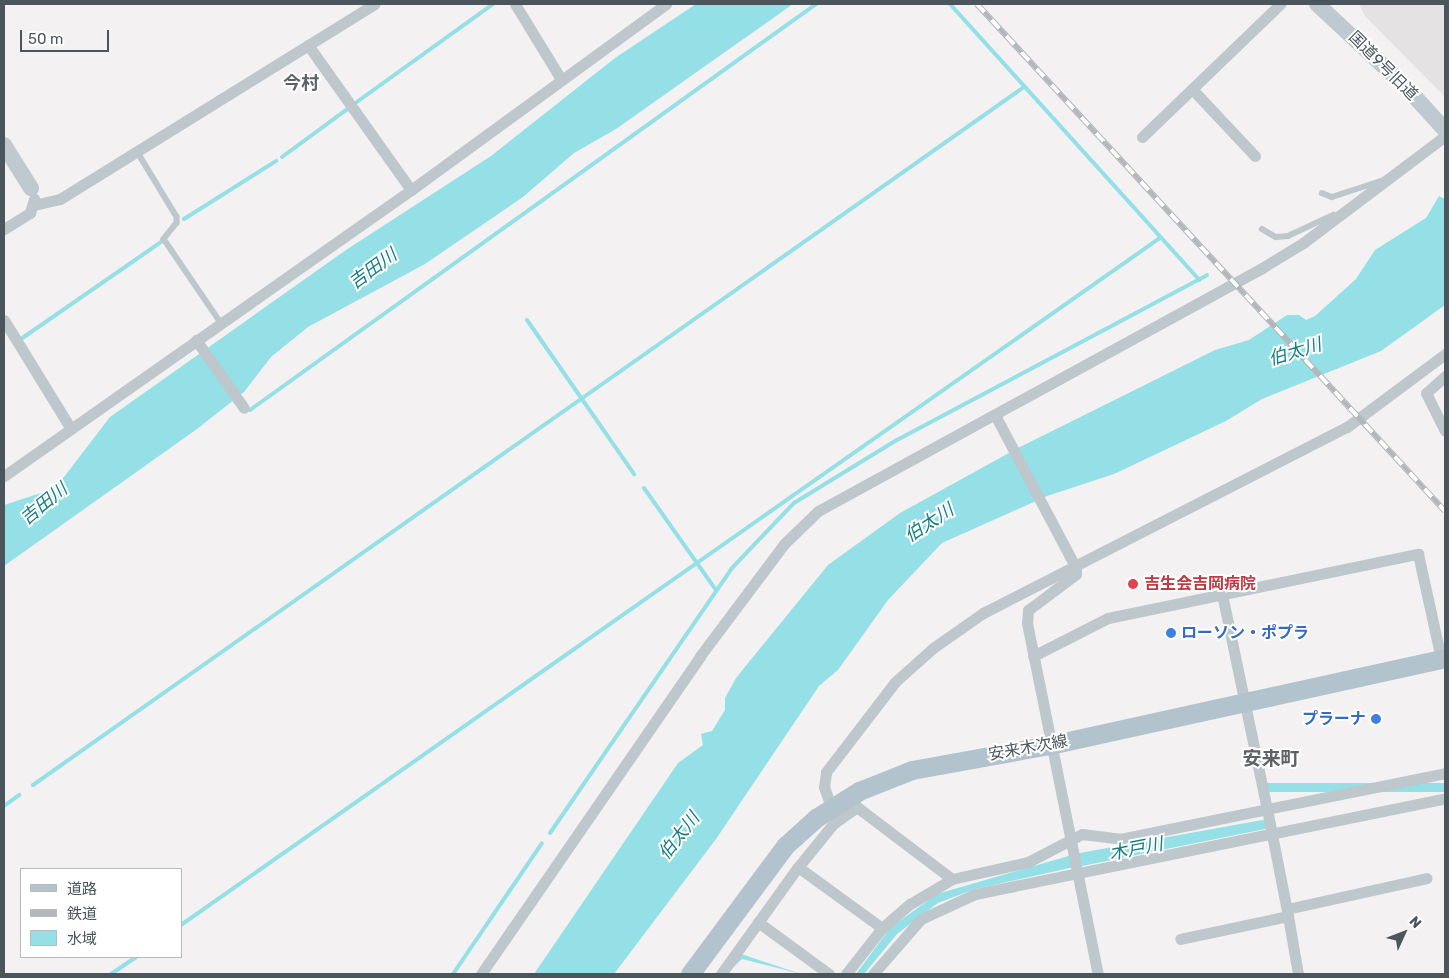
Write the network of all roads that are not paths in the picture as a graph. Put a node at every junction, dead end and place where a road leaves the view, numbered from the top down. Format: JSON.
{"nodes":[{"id":1,"x":375,"y":4,"type":"edge"},
{"id":2,"x":515,"y":4,"type":"edge"},
{"id":3,"x":666,"y":4,"type":"edge"},
{"id":4,"x":1280,"y":4,"type":"edge"},
{"id":5,"x":1317,"y":4,"type":"edge"},
{"id":6,"x":308,"y":45,"type":"junction"},
{"id":7,"x":561,"y":79,"type":"junction"},
{"id":8,"x":1192,"y":89,"type":"junction"},
{"id":9,"x":1445,"y":130,"type":"edge"},
{"id":10,"x":1445,"y":136,"type":"edge"},
{"id":11,"x":1142,"y":137,"type":"dead end"},
{"id":12,"x":4,"y":145,"type":"edge"},
{"id":13,"x":137,"y":151,"type":"junction"},
{"id":14,"x":1255,"y":156,"type":"dead end"},
{"id":15,"x":1385,"y":180,"type":"junction"},
{"id":16,"x":31,"y":188,"type":"joint"},
{"id":17,"x":411,"y":190,"type":"junction"},
{"id":18,"x":1322,"y":193,"type":"dead end"},
{"id":19,"x":1361,"y":199,"type":"junction"},
{"id":20,"x":34,"y":205,"type":"junction"},
{"id":21,"x":4,"y":229,"type":"edge"},
{"id":22,"x":1262,"y":229,"type":"dead end"},
{"id":23,"x":4,"y":320,"type":"edge"},
{"id":24,"x":220,"y":323,"type":"junction"},
{"id":25,"x":197,"y":342,"type":"junction"},
{"id":26,"x":1445,"y":354,"type":"edge"},
{"id":27,"x":1445,"y":376,"type":"edge"},
{"id":28,"x":242,"y":406,"type":"dead end"},
{"id":29,"x":996,"y":418,"type":"junction"},
{"id":30,"x":71,"y":429,"type":"junction"},
{"id":31,"x":1445,"y":431,"type":"edge"},
{"id":32,"x":4,"y":476,"type":"edge"},
{"id":33,"x":1074,"y":564,"type":"junction"},
{"id":34,"x":1222,"y":594,"type":"junction"},
{"id":35,"x":1033,"y":656,"type":"junction"},
{"id":36,"x":1440,"y":657,"type":"edge"},
{"id":37,"x":1246,"y":702,"type":"junction"},
{"id":38,"x":1050,"y":745,"type":"junction"},
{"id":39,"x":1445,"y":773,"type":"edge"},
{"id":40,"x":1445,"y":798,"type":"edge"},
{"id":41,"x":853,"y":801,"type":"junction"},
{"id":42,"x":831,"y":807,"type":"junction"},
{"id":43,"x":1270,"y":823,"type":"junction"},
{"id":44,"x":1070,"y":837,"type":"junction"},
{"id":45,"x":798,"y":867,"type":"junction"},
{"id":46,"x":1076,"y":870,"type":"junction"},
{"id":47,"x":1427,"y":878,"type":"dead end"},
{"id":48,"x":952,"y":879,"type":"junction"},
{"id":49,"x":1287,"y":913,"type":"junction"},
{"id":50,"x":758,"y":922,"type":"junction"},
{"id":51,"x":882,"y":928,"type":"junction"},
{"id":52,"x":1180,"y":939,"type":"dead end"},
{"id":53,"x":481,"y":974,"type":"edge"},
{"id":54,"x":690,"y":974,"type":"edge"},
{"id":55,"x":721,"y":974,"type":"edge"},
{"id":56,"x":829,"y":974,"type":"edge"},
{"id":57,"x":846,"y":974,"type":"edge"},
{"id":58,"x":873,"y":974,"type":"edge"},
{"id":59,"x":1098,"y":974,"type":"edge"},
{"id":60,"x":1298,"y":974,"type":"edge"}],
"edges":[{"from":1,"to":6,"type":"street"},
{"from":2,"to":7,"type":"street"},
{"from":3,"to":7,"type":"street"},
{"from":4,"to":8,"type":"street"},
{"from":5,"to":9,"type":"street","name":"国道9号旧道"},
{"from":6,"to":13,"type":"street"},
{"from":6,"to":17,"type":"street"},
{"from":7,"to":17,"type":"street"},
{"from":8,"to":11,"type":"street"},
{"from":8,"to":14,"type":"street"},
{"from":10,"to":15,"type":"street"},
{"from":12,"to":16,"type":"street"},
{"from":13,"to":20,"type":"street"},
{"from":13,"to":24,"type":"lane"},
{"from":15,"to":18,"type":"lane"},
{"from":15,"to":19,"type":"street"},
{"from":16,"to":20,"type":"street"},
{"from":17,"to":24,"type":"street"},
{"from":19,"to":22,"type":"lane"},
{"from":19,"to":29,"type":"street"},
{"from":20,"to":21,"type":"street"},
{"from":23,"to":30,"type":"street"},
{"from":24,"to":25,"type":"street"},
{"from":25,"to":28,"type":"street"},
{"from":25,"to":30,"type":"street"},
{"from":26,"to":33,"type":"street"},
{"from":27,"to":31,"type":"street"},
{"from":29,"to":33,"type":"street"},
{"from":29,"to":53,"type":"street"},
{"from":30,"to":32,"type":"street"},
{"from":33,"to":35,"type":"street"},
{"from":33,"to":42,"type":"street"},
{"from":34,"to":35,"type":"street"},
{"from":34,"to":36,"type":"street"},
{"from":34,"to":37,"type":"street"},
{"from":35,"to":38,"type":"street"},
{"from":36,"to":37,"type":"main road","name":"安来木次線"},
{"from":37,"to":38,"type":"main road","name":"安来木次線"},
{"from":37,"to":43,"type":"street"},
{"from":38,"to":41,"type":"main road","name":"安来木次線"},
{"from":38,"to":44,"type":"street"},
{"from":39,"to":43,"type":"street"},
{"from":40,"to":43,"type":"street"},
{"from":41,"to":42,"type":"main road","name":"安来木次線"},
{"from":41,"to":45,"type":"street"},
{"from":41,"to":48,"type":"street"},
{"from":42,"to":54,"type":"main road","name":"安来木次線"},
{"from":43,"to":44,"type":"street"},
{"from":43,"to":46,"type":"street"},
{"from":43,"to":49,"type":"street"},
{"from":44,"to":46,"type":"street"},
{"from":44,"to":48,"type":"street"},
{"from":45,"to":50,"type":"street"},
{"from":45,"to":51,"type":"street"},
{"from":46,"to":58,"type":"street"},
{"from":46,"to":59,"type":"street"},
{"from":47,"to":49,"type":"street"},
{"from":48,"to":51,"type":"street"},
{"from":49,"to":52,"type":"street"},
{"from":49,"to":60,"type":"street"},
{"from":50,"to":55,"type":"street"},
{"from":50,"to":56,"type":"street"},
{"from":51,"to":57,"type":"street"}]}
